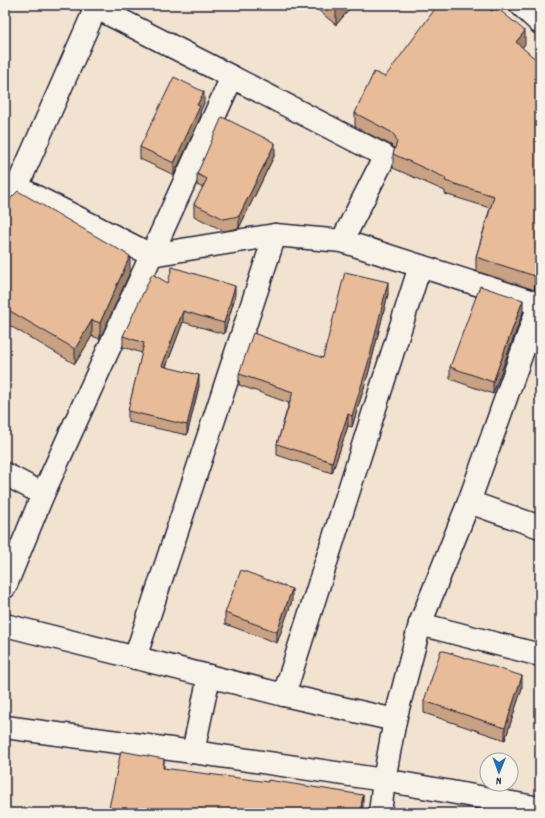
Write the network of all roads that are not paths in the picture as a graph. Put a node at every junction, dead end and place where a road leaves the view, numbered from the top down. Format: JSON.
{"nodes":[{"id":1,"x":521,"y":5,"type":"edge"},
{"id":2,"x":94,"y":6,"type":"edge"},
{"id":3,"x":540,"y":23,"type":"edge"},
{"id":4,"x":232,"y":77,"type":"junction"},
{"id":5,"x":11,"y":195,"type":"edge"},
{"id":6,"x":275,"y":236,"type":"junction"},
{"id":7,"x":342,"y":241,"type":"junction"},
{"id":8,"x":151,"y":255,"type":"junction"},
{"id":9,"x":420,"y":266,"type":"junction"},
{"id":10,"x":540,"y":303,"type":"edge"},
{"id":11,"x":5,"y":474,"type":"edge"},
{"id":12,"x":43,"y":494,"type":"junction"},
{"id":13,"x":468,"y":502,"type":"junction"},
{"id":14,"x":540,"y":527,"type":"edge"},
{"id":15,"x":5,"y":587,"type":"edge"},
{"id":16,"x":420,"y":624,"type":"junction"},
{"id":17,"x":5,"y":625,"type":"edge"},
{"id":18,"x":540,"y":655,"type":"edge"},
{"id":19,"x":135,"y":658,"type":"junction"},
{"id":20,"x":209,"y":676,"type":"junction"},
{"id":21,"x":284,"y":695,"type":"junction"},
{"id":22,"x":396,"y":720,"type":"junction"},
{"id":23,"x":5,"y":727,"type":"edge"},
{"id":24,"x":193,"y":752,"type":"junction"},
{"id":25,"x":384,"y":780,"type":"junction"},
{"id":26,"x":540,"y":808,"type":"edge"},
{"id":27,"x":380,"y":813,"type":"edge"}],
"edges":[{"from":1,"to":3,"type":"street"},
{"from":2,"to":4,"type":"street"},
{"from":2,"to":5,"type":"street"},
{"from":4,"to":7,"type":"street"},
{"from":4,"to":8,"type":"street"},
{"from":5,"to":8,"type":"street"},
{"from":6,"to":7,"type":"street"},
{"from":6,"to":8,"type":"street"},
{"from":6,"to":19,"type":"street"},
{"from":7,"to":9,"type":"street"},
{"from":8,"to":12,"type":"street"},
{"from":9,"to":10,"type":"street"},
{"from":9,"to":21,"type":"street"},
{"from":10,"to":13,"type":"street"},
{"from":11,"to":12,"type":"street"},
{"from":12,"to":15,"type":"street"},
{"from":13,"to":14,"type":"street"},
{"from":13,"to":16,"type":"street"},
{"from":16,"to":18,"type":"street"},
{"from":16,"to":22,"type":"street"},
{"from":17,"to":19,"type":"street"},
{"from":19,"to":20,"type":"street"},
{"from":20,"to":21,"type":"street"},
{"from":20,"to":24,"type":"street"},
{"from":21,"to":22,"type":"street"},
{"from":22,"to":25,"type":"street"},
{"from":23,"to":24,"type":"street"},
{"from":24,"to":25,"type":"street"},
{"from":25,"to":26,"type":"street"},
{"from":25,"to":27,"type":"street"}]}
